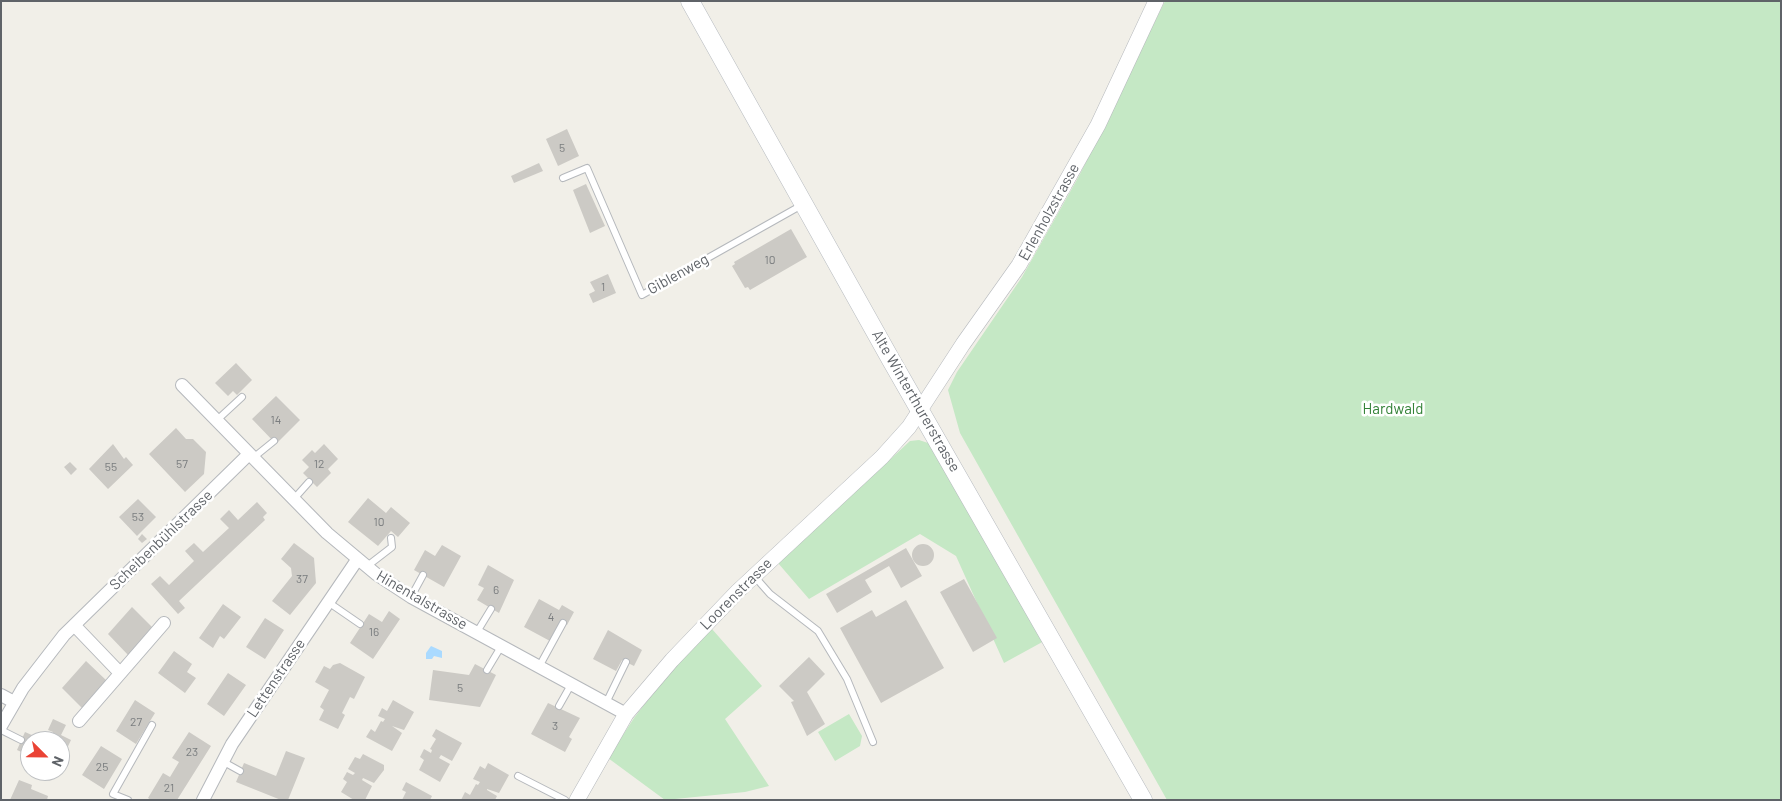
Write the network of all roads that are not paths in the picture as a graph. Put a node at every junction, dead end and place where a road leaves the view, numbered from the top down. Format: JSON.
{"nodes":[{"id":1,"x":690,"y":1,"type":"edge"},
{"id":2,"x":1156,"y":1,"type":"edge"},
{"id":3,"x":563,"y":178,"type":"dead end"},
{"id":4,"x":805,"y":203,"type":"junction"},
{"id":5,"x":182,"y":385,"type":"dead end"},
{"id":6,"x":242,"y":397,"type":"dead end"},
{"id":7,"x":920,"y":410,"type":"junction"},
{"id":8,"x":216,"y":421,"type":"junction"},
{"id":9,"x":274,"y":441,"type":"dead end"},
{"id":10,"x":250,"y":457,"type":"junction"},
{"id":11,"x":309,"y":482,"type":"dead end"},
{"id":12,"x":293,"y":500,"type":"junction"},
{"id":13,"x":391,"y":538,"type":"dead end"},
{"id":14,"x":362,"y":564,"type":"junction"},
{"id":15,"x":423,"y":575,"type":"dead end"},
{"id":16,"x":754,"y":576,"type":"junction"},
{"id":17,"x":411,"y":596,"type":"junction"},
{"id":18,"x":328,"y":602,"type":"junction"},
{"id":19,"x":491,"y":609,"type":"dead end"},
{"id":20,"x":164,"y":623,"type":"dead end"},
{"id":21,"x":563,"y":623,"type":"dead end"},
{"id":22,"x":360,"y":624,"type":"dead end"},
{"id":23,"x":74,"y":625,"type":"junction"},
{"id":24,"x":478,"y":632,"type":"junction"},
{"id":25,"x":502,"y":645,"type":"junction"},
{"id":26,"x":626,"y":662,"type":"dead end"},
{"id":27,"x":540,"y":666,"type":"junction"},
{"id":28,"x":487,"y":670,"type":"dead end"},
{"id":29,"x":120,"y":673,"type":"junction"},
{"id":30,"x":572,"y":683,"type":"junction"},
{"id":31,"x":1,"y":694,"type":"edge"},
{"id":32,"x":14,"y":702,"type":"junction"},
{"id":33,"x":606,"y":702,"type":"junction"},
{"id":34,"x":559,"y":706,"type":"dead end"},
{"id":35,"x":626,"y":714,"type":"junction"},
{"id":36,"x":79,"y":721,"type":"dead end"},
{"id":37,"x":152,"y":724,"type":"dead end"},
{"id":38,"x":1,"y":726,"type":"edge"},
{"id":39,"x":1,"y":730,"type":"edge"},
{"id":40,"x":20,"y":740,"type":"edge"},
{"id":41,"x":873,"y":742,"type":"dead end"},
{"id":42,"x":222,"y":761,"type":"junction"},
{"id":43,"x":240,"y":771,"type":"dead end"},
{"id":44,"x":518,"y":776,"type":"dead end"},
{"id":45,"x":128,"y":800,"type":"edge"},
{"id":46,"x":203,"y":800,"type":"edge"},
{"id":47,"x":565,"y":800,"type":"edge"},
{"id":48,"x":577,"y":800,"type":"edge"},
{"id":49,"x":1143,"y":800,"type":"edge"}],
"edges":[{"from":1,"to":4,"type":"main road","name":"Alte Winterthurerstrasse"},
{"from":2,"to":7,"type":"street","name":"Erlenholzstrasse"},
{"from":3,"to":4,"type":"lane","name":"Giblenweg"},
{"from":4,"to":7,"type":"main road","name":"Alte Winterthurerstrasse"},
{"from":5,"to":8,"type":"street","name":"Hinentalstrasse"},
{"from":6,"to":8,"type":"lane"},
{"from":7,"to":16,"type":"street","name":"Loorenstrasse"},
{"from":7,"to":49,"type":"main road","name":"Alte Winterthurerstrasse"},
{"from":8,"to":10,"type":"street","name":"Hinentalstrasse"},
{"from":9,"to":10,"type":"lane"},
{"from":10,"to":12,"type":"street","name":"Hinentalstrasse"},
{"from":10,"to":23,"type":"street","name":"Scheibenbühlstrasse"},
{"from":11,"to":12,"type":"lane"},
{"from":12,"to":14,"type":"street","name":"Hinentalstrasse"},
{"from":13,"to":14,"type":"lane"},
{"from":14,"to":17,"type":"street","name":"Hinentalstrasse"},
{"from":14,"to":18,"type":"street","name":"Lettenstrasse"},
{"from":15,"to":17,"type":"lane"},
{"from":16,"to":35,"type":"street","name":"Loorenstrasse"},
{"from":16,"to":41,"type":"lane"},
{"from":17,"to":24,"type":"street","name":"Hinentalstrasse"},
{"from":18,"to":22,"type":"lane"},
{"from":18,"to":42,"type":"street","name":"Lettenstrasse"},
{"from":19,"to":24,"type":"lane"},
{"from":20,"to":29,"type":"street"},
{"from":21,"to":27,"type":"lane"},
{"from":23,"to":29,"type":"street"},
{"from":23,"to":32,"type":"street","name":"Scheibenbühlstrasse"},
{"from":24,"to":25,"type":"street","name":"Hinentalstrasse"},
{"from":25,"to":27,"type":"street","name":"Hinentalstrasse"},
{"from":25,"to":28,"type":"lane"},
{"from":26,"to":33,"type":"lane"},
{"from":27,"to":30,"type":"street","name":"Hinentalstrasse"},
{"from":29,"to":36,"type":"street"},
{"from":30,"to":33,"type":"street","name":"Hinentalstrasse"},
{"from":30,"to":34,"type":"lane"},
{"from":31,"to":32,"type":"street"},
{"from":32,"to":38,"type":"street","name":"Scheibenbühlstrasse"},
{"from":33,"to":35,"type":"street","name":"Hinentalstrasse"},
{"from":35,"to":48,"type":"street","name":"Loorenstrasse"},
{"from":37,"to":45,"type":"lane"},
{"from":39,"to":40,"type":"lane"},
{"from":42,"to":43,"type":"lane"},
{"from":42,"to":46,"type":"street","name":"Lettenstrasse"},
{"from":44,"to":47,"type":"lane"}]}
